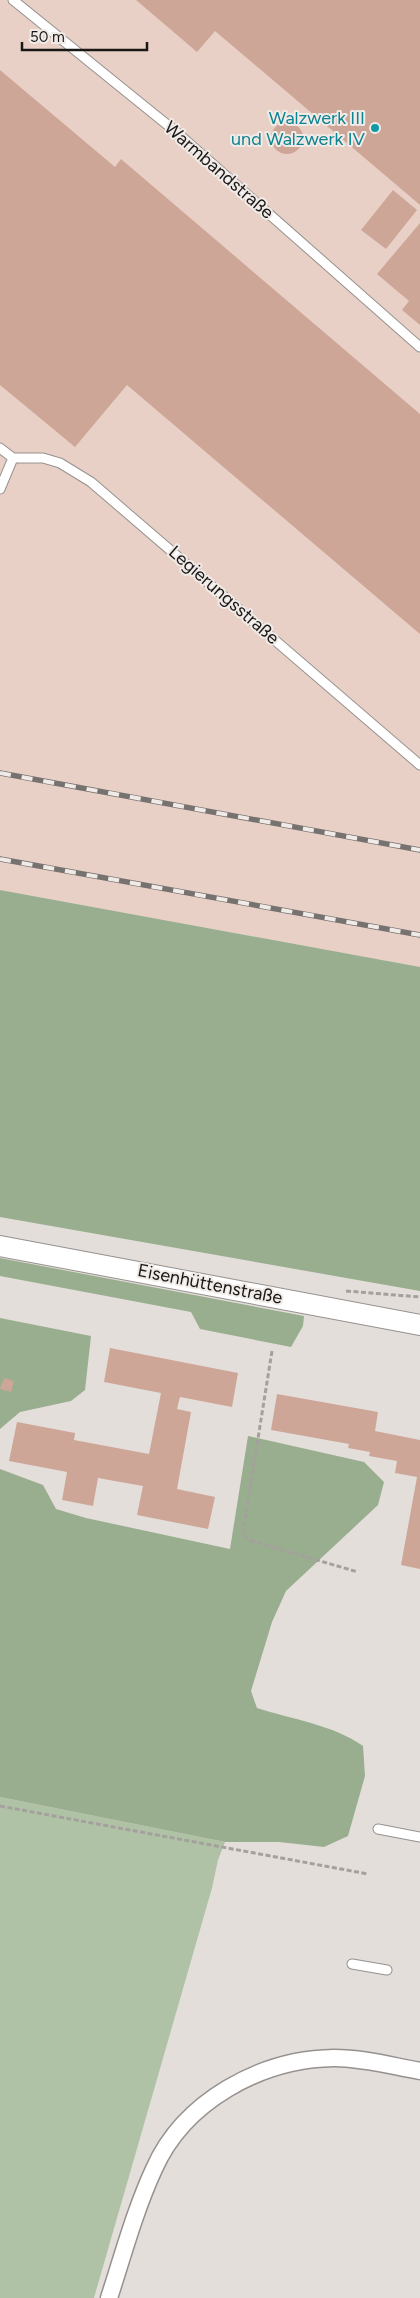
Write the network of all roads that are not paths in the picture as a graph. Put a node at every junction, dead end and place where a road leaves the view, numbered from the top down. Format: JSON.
{"nodes":[{"id":1,"x":13,"y":0,"type":"edge"},
{"id":2,"x":420,"y":347,"type":"edge"},
{"id":3,"x":0,"y":448,"type":"edge"},
{"id":4,"x":13,"y":458,"type":"junction"},
{"id":5,"x":0,"y":489,"type":"edge"},
{"id":6,"x":420,"y":765,"type":"edge"},
{"id":7,"x":0,"y":1246,"type":"edge"},
{"id":8,"x":420,"y":1325,"type":"edge"},
{"id":9,"x":378,"y":1829,"type":"dead end"},
{"id":10,"x":420,"y":1837,"type":"edge"},
{"id":11,"x":352,"y":1964,"type":"dead end"},
{"id":12,"x":387,"y":1970,"type":"dead end"},
{"id":13,"x":420,"y":2071,"type":"edge"},
{"id":14,"x":109,"y":2298,"type":"edge"}],
"edges":[{"from":1,"to":2,"type":"lane","name":"Warmbandstraße"},
{"from":3,"to":4,"type":"lane"},
{"from":4,"to":5,"type":"lane"},
{"from":4,"to":6,"type":"lane","name":"Legierungsstraße"},
{"from":7,"to":8,"type":"street","name":"Eisenhüttenstraße"},
{"from":9,"to":10,"type":"lane"},
{"from":11,"to":12,"type":"lane"},
{"from":13,"to":14,"type":"street"}]}
